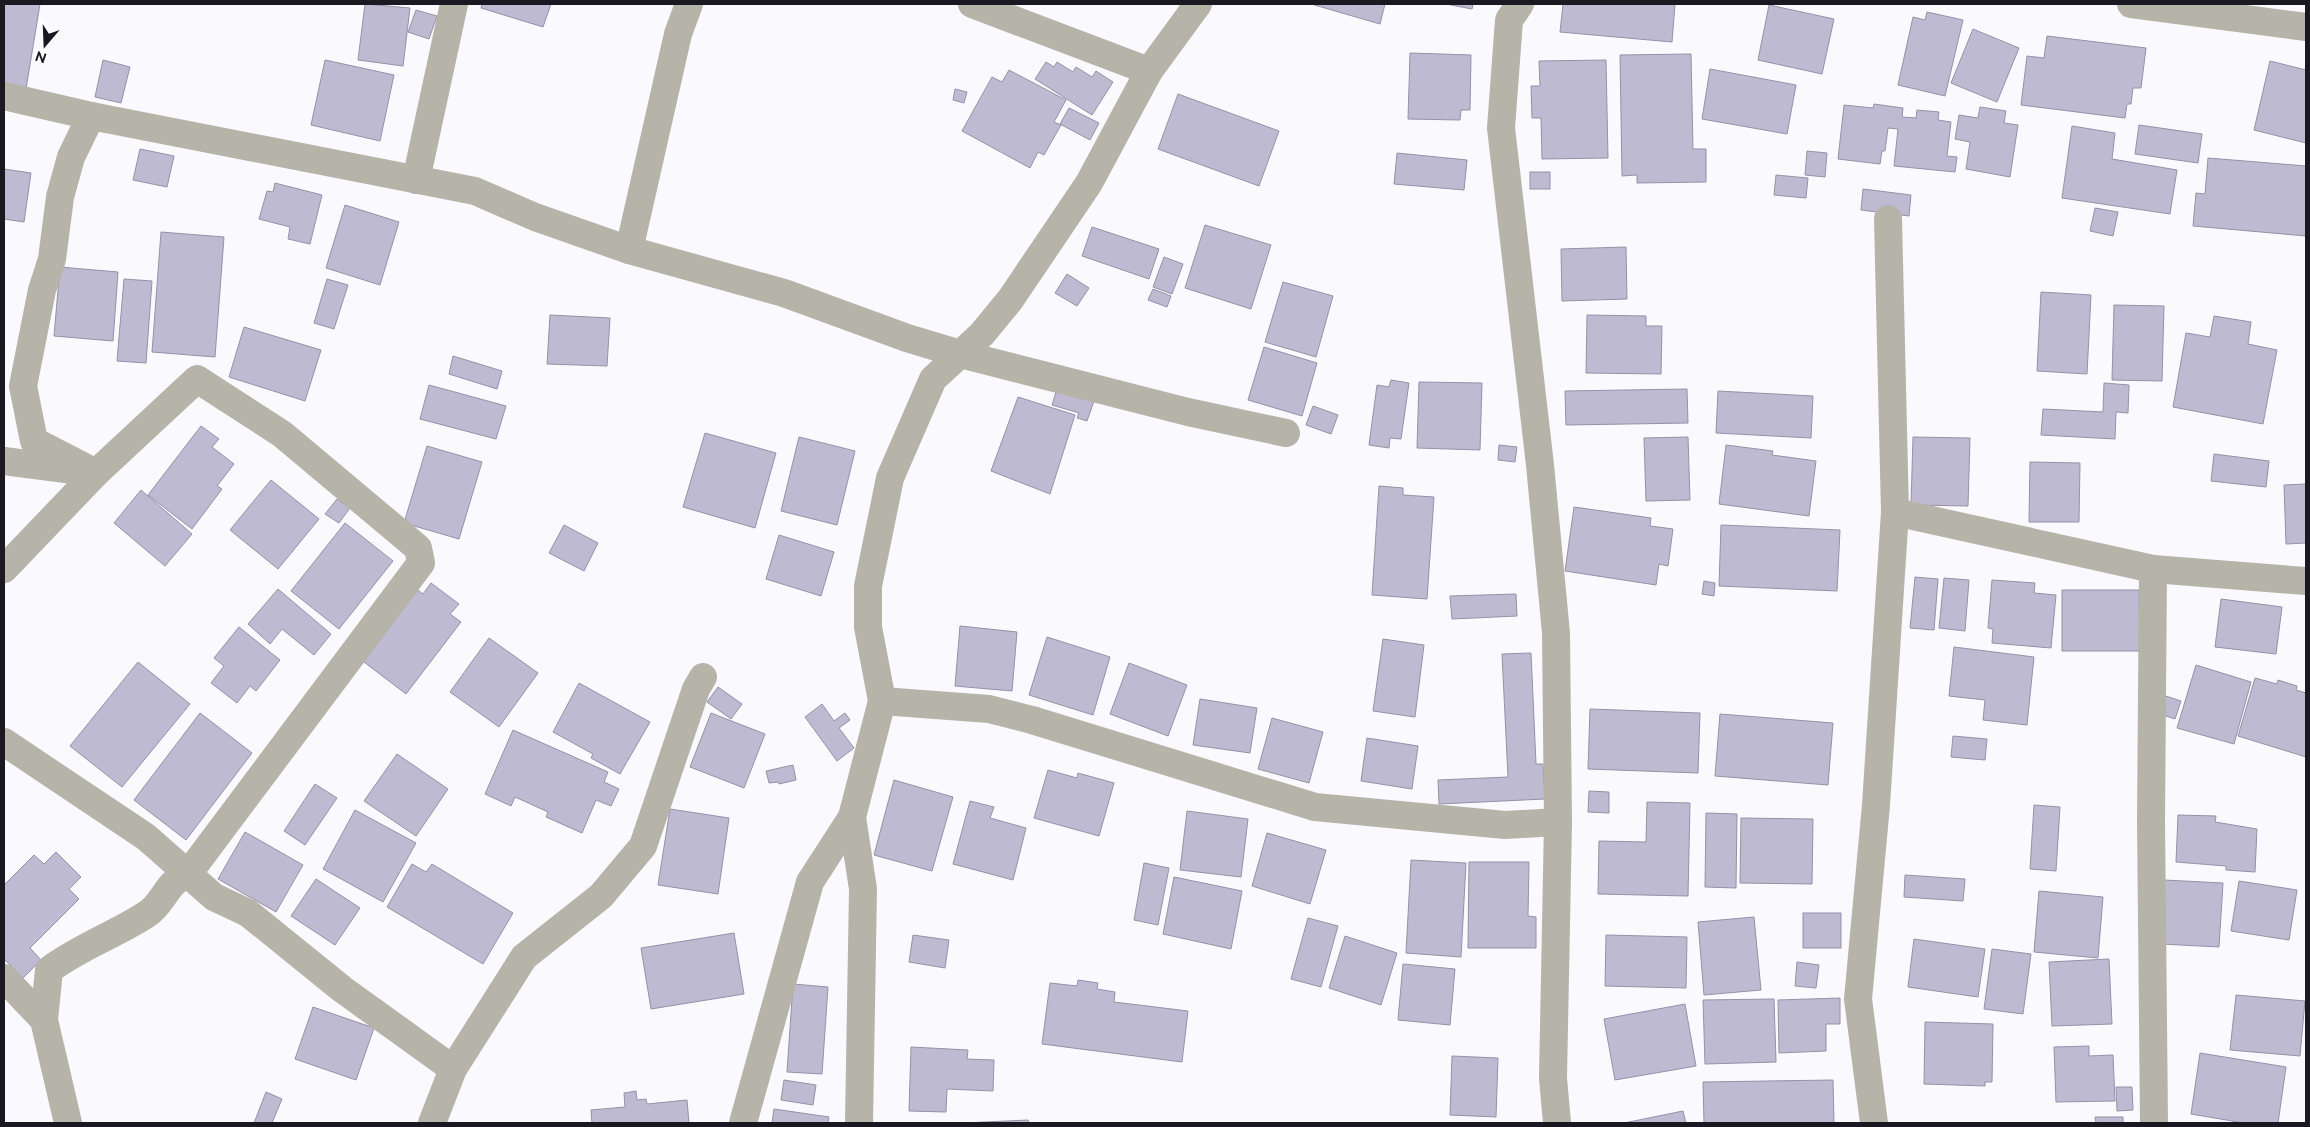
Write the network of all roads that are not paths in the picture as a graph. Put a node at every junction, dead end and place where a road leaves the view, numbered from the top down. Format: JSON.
{"nodes":[{"id":1,"x":454,"y":4,"type":"edge"},
{"id":2,"x":689,"y":4,"type":"edge"},
{"id":3,"x":972,"y":4,"type":"edge"},
{"id":4,"x":1198,"y":4,"type":"edge"},
{"id":5,"x":1520,"y":4,"type":"edge"},
{"id":6,"x":2131,"y":4,"type":"edge"},
{"id":7,"x":2227,"y":10,"type":"edge"},
{"id":8,"x":2306,"y":27,"type":"edge"},
{"id":9,"x":1149,"y":71,"type":"junction"},
{"id":10,"x":4,"y":96,"type":"edge"},
{"id":11,"x":91,"y":116,"type":"junction"},
{"id":12,"x":416,"y":180,"type":"junction"},
{"id":13,"x":1888,"y":219,"type":"dead end"},
{"id":14,"x":629,"y":250,"type":"junction"},
{"id":15,"x":960,"y":354,"type":"junction"},
{"id":16,"x":1286,"y":433,"type":"dead end"},
{"id":17,"x":4,"y":461,"type":"edge"},
{"id":18,"x":96,"y":473,"type":"junction"},
{"id":19,"x":1895,"y":512,"type":"junction"},
{"id":20,"x":2153,"y":569,"type":"junction"},
{"id":21,"x":4,"y":570,"type":"edge"},
{"id":22,"x":2306,"y":581,"type":"edge"},
{"id":23,"x":704,"y":677,"type":"dead end"},
{"id":24,"x":882,"y":701,"type":"junction"},
{"id":25,"x":4,"y":742,"type":"edge"},
{"id":26,"x":852,"y":817,"type":"junction"},
{"id":27,"x":1558,"y":822,"type":"junction"},
{"id":28,"x":188,"y":874,"type":"junction"},
{"id":29,"x":4,"y":978,"type":"edge"},
{"id":30,"x":44,"y":1020,"type":"junction"},
{"id":31,"x":453,"y":1069,"type":"junction"},
{"id":32,"x":68,"y":1123,"type":"edge"},
{"id":33,"x":432,"y":1123,"type":"edge"},
{"id":34,"x":743,"y":1123,"type":"edge"},
{"id":35,"x":859,"y":1123,"type":"edge"},
{"id":36,"x":1557,"y":1123,"type":"edge"},
{"id":37,"x":1874,"y":1123,"type":"edge"},
{"id":38,"x":2154,"y":1123,"type":"edge"}],
"edges":[{"from":1,"to":12,"type":"street"},
{"from":2,"to":14,"type":"street"},
{"from":3,"to":9,"type":"street"},
{"from":4,"to":9,"type":"street"},
{"from":5,"to":27,"type":"street"},
{"from":6,"to":7,"type":"street"},
{"from":7,"to":8,"type":"street"},
{"from":9,"to":15,"type":"street"},
{"from":10,"to":11,"type":"street"},
{"from":11,"to":12,"type":"street"},
{"from":11,"to":18,"type":"street"},
{"from":12,"to":14,"type":"street"},
{"from":13,"to":19,"type":"street"},
{"from":14,"to":15,"type":"street"},
{"from":15,"to":16,"type":"street"},
{"from":15,"to":24,"type":"street"},
{"from":17,"to":18,"type":"street"},
{"from":18,"to":21,"type":"street"},
{"from":18,"to":28,"type":"street"},
{"from":19,"to":20,"type":"street"},
{"from":19,"to":37,"type":"street"},
{"from":20,"to":22,"type":"street"},
{"from":20,"to":38,"type":"street"},
{"from":23,"to":31,"type":"street"},
{"from":24,"to":26,"type":"street"},
{"from":24,"to":27,"type":"street"},
{"from":25,"to":28,"type":"street"},
{"from":26,"to":34,"type":"street"},
{"from":26,"to":35,"type":"street"},
{"from":27,"to":36,"type":"street"},
{"from":28,"to":30,"type":"street"},
{"from":28,"to":31,"type":"street"},
{"from":29,"to":30,"type":"street"},
{"from":30,"to":32,"type":"street"},
{"from":31,"to":33,"type":"street"}]}
